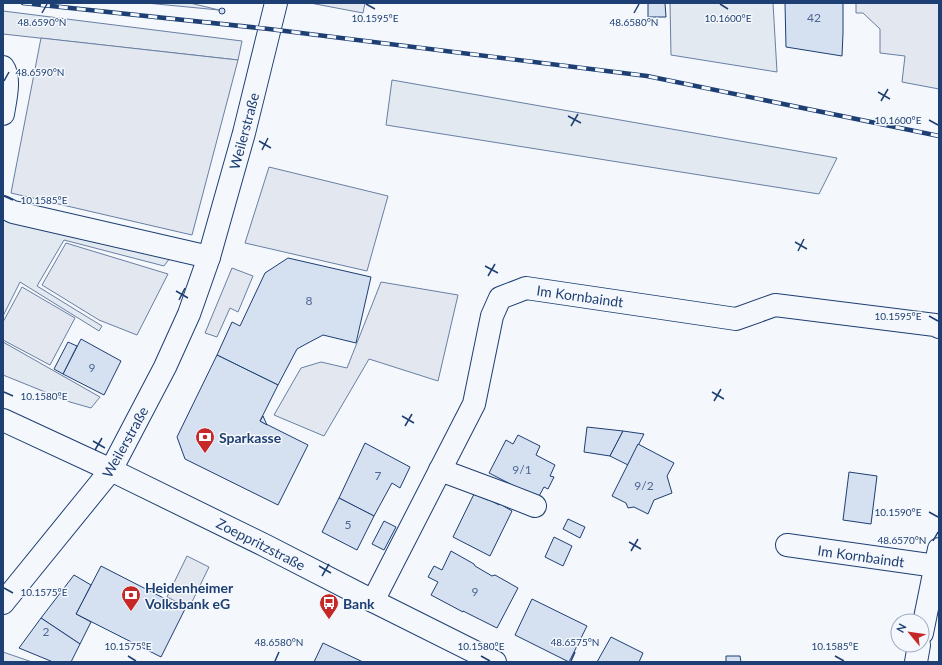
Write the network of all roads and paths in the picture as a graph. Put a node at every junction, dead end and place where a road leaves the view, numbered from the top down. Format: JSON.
{"nodes":[{"id":1,"x":276,"y":3,"type":"edge"},
{"id":2,"x":3,"y":67,"type":"edge"},
{"id":3,"x":3,"y":114,"type":"edge"},
{"id":4,"x":3,"y":208,"type":"edge"},
{"id":5,"x":209,"y":257,"type":"junction"},
{"id":6,"x":939,"y":327,"type":"edge"},
{"id":7,"x":3,"y":420,"type":"edge"},
{"id":8,"x":112,"y":470,"type":"junction"},
{"id":9,"x":440,"y":470,"type":"junction"},
{"id":10,"x":535,"y":506,"type":"dead end"},
{"id":11,"x":788,"y":545,"type":"dead end"},
{"id":12,"x":937,"y":558,"type":"edge"},
{"id":13,"x":373,"y":601,"type":"junction"},
{"id":14,"x":3,"y":603,"type":"edge"},
{"id":15,"x":926,"y":613,"type":"edge"},
{"id":16,"x":495,"y":662,"type":"edge"}],
"edges":[{"from":1,"to":5,"type":"street","name":"Weilerstraße"},
{"from":2,"to":3,"type":"street"},
{"from":4,"to":5,"type":"street"},
{"from":5,"to":8,"type":"street","name":"Weilerstraße"},
{"from":6,"to":9,"type":"street","name":"Im Kornbaindt"},
{"from":7,"to":8,"type":"street","name":"Zoeppritzstraße"},
{"from":8,"to":13,"type":"street","name":"Zoeppritzstraße"},
{"from":8,"to":14,"type":"street","name":"Weilerstraße"},
{"from":9,"to":10,"type":"street"},
{"from":9,"to":13,"type":"street","name":"Im Kornbaindt"},
{"from":11,"to":12,"type":"street","name":"Im Kornbaindt"},
{"from":12,"to":15,"type":"street","name":"Im Kornbaindt"},
{"from":13,"to":16,"type":"street","name":"Zoeppritzstraße"}]}
